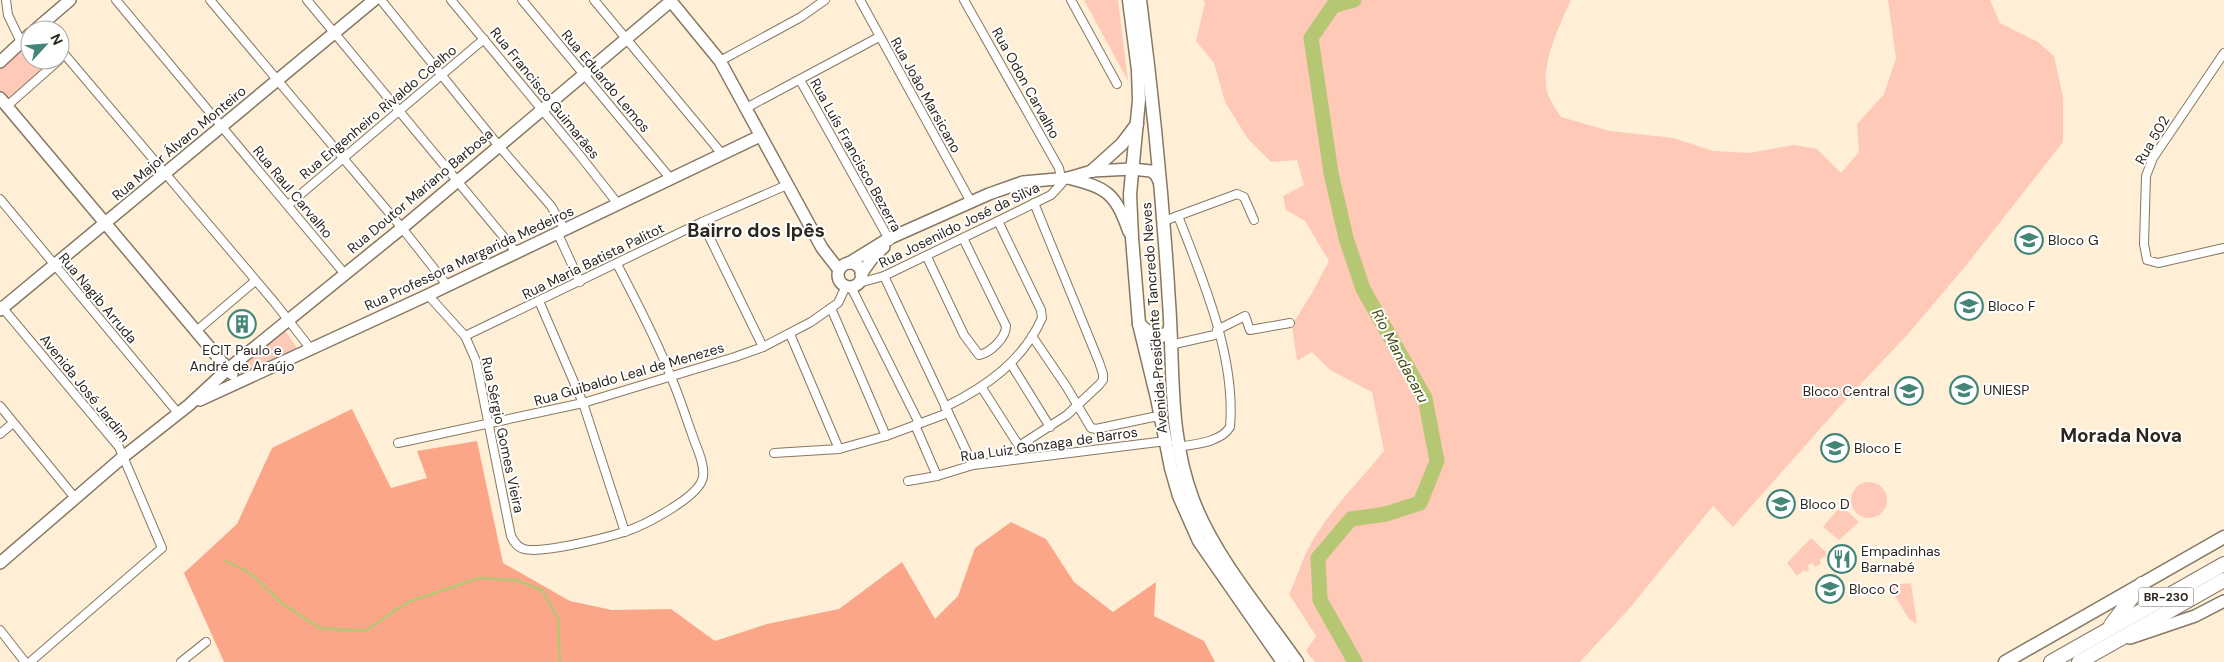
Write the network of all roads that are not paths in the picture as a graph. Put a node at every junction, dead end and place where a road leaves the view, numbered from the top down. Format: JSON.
{"nodes":[{"id":1,"x":6,"y":0,"type":"edge"},
{"id":2,"x":70,"y":0,"type":"edge"},
{"id":3,"x":116,"y":0,"type":"edge"},
{"id":4,"x":210,"y":0,"type":"edge"},
{"id":5,"x":307,"y":0,"type":"edge"},
{"id":6,"x":374,"y":0,"type":"edge"},
{"id":7,"x":381,"y":0,"type":"edge"},
{"id":8,"x":451,"y":0,"type":"edge"},
{"id":9,"x":522,"y":0,"type":"edge"},
{"id":10,"x":594,"y":0,"type":"edge"},
{"id":11,"x":825,"y":0,"type":"edge"},
{"id":12,"x":860,"y":0,"type":"edge"},
{"id":13,"x":964,"y":0,"type":"edge"},
{"id":14,"x":1071,"y":0,"type":"edge"},
{"id":15,"x":1129,"y":0,"type":"edge"},
{"id":16,"x":1140,"y":0,"type":"edge"},
{"id":17,"x":671,"y":1,"type":"edge"},
{"id":18,"x":49,"y":20,"type":"edge"},
{"id":19,"x":20,"y":30,"type":"edge"},
{"id":20,"x":334,"y":33,"type":"junction"},
{"id":21,"x":879,"y":37,"type":"junction"},
{"id":22,"x":484,"y":39,"type":"junction"},
{"id":23,"x":628,"y":39,"type":"junction"},
{"id":24,"x":20,"y":44,"type":"edge"},
{"id":25,"x":2224,"y":53,"type":"edge"},
{"id":26,"x":720,"y":61,"type":"junction"},
{"id":27,"x":0,"y":62,"type":"edge"},
{"id":28,"x":70,"y":66,"type":"edge"},
{"id":29,"x":44,"y":70,"type":"edge"},
{"id":30,"x":583,"y":74,"type":"junction"},
{"id":31,"x":441,"y":76,"type":"junction"},
{"id":32,"x":278,"y":80,"type":"junction"},
{"id":33,"x":800,"y":80,"type":"junction"},
{"id":34,"x":1117,"y":84,"type":"dead end"},
{"id":35,"x":4,"y":102,"type":"edge"},
{"id":36,"x":746,"y":108,"type":"junction"},
{"id":37,"x":541,"y":109,"type":"junction"},
{"id":38,"x":400,"y":112,"type":"junction"},
{"id":39,"x":1138,"y":122,"type":"junction"},
{"id":40,"x":222,"y":127,"type":"junction"},
{"id":41,"x":760,"y":136,"type":"junction"},
{"id":42,"x":498,"y":145,"type":"junction"},
{"id":43,"x":722,"y":154,"type":"junction"},
{"id":44,"x":343,"y":158,"type":"junction"},
{"id":45,"x":1132,"y":169,"type":"junction"},
{"id":46,"x":1092,"y":171,"type":"junction"},
{"id":47,"x":165,"y":172,"type":"junction"},
{"id":48,"x":670,"y":178,"type":"junction"},
{"id":49,"x":1065,"y":178,"type":"junction"},
{"id":50,"x":456,"y":180,"type":"junction"},
{"id":51,"x":786,"y":185,"type":"junction"},
{"id":52,"x":1161,"y":187,"type":"junction"},
{"id":53,"x":0,"y":199,"type":"edge"},
{"id":54,"x":971,"y":202,"type":"junction"},
{"id":55,"x":1034,"y":203,"type":"junction"},
{"id":56,"x":618,"y":204,"type":"junction"},
{"id":57,"x":288,"y":205,"type":"junction"},
{"id":58,"x":1178,"y":216,"type":"junction"},
{"id":59,"x":1254,"y":220,"type":"dead end"},
{"id":60,"x":1164,"y":221,"type":"junction"},
{"id":61,"x":702,"y":222,"type":"junction"},
{"id":62,"x":998,"y":222,"type":"junction"},
{"id":63,"x":105,"y":224,"type":"junction"},
{"id":64,"x":402,"y":228,"type":"junction"},
{"id":65,"x":562,"y":232,"type":"junction"},
{"id":66,"x":963,"y":238,"type":"junction"},
{"id":67,"x":1132,"y":238,"type":"junction"},
{"id":68,"x":893,"y":239,"type":"junction"},
{"id":69,"x":2224,"y":248,"type":"edge"},
{"id":70,"x":517,"y":253,"type":"junction"},
{"id":71,"x":927,"y":256,"type":"junction"},
{"id":72,"x":849,"y":263,"type":"junction"},
{"id":73,"x":617,"y":264,"type":"junction"},
{"id":74,"x":54,"y":266,"type":"junction"},
{"id":75,"x":839,"y":270,"type":"junction"},
{"id":76,"x":344,"y":273,"type":"junction"},
{"id":77,"x":884,"y":276,"type":"junction"},
{"id":78,"x":256,"y":281,"type":"junction"},
{"id":79,"x":580,"y":282,"type":"junction"},
{"id":80,"x":854,"y":282,"type":"junction"},
{"id":81,"x":447,"y":285,"type":"junction"},
{"id":82,"x":428,"y":295,"type":"junction"},
{"id":83,"x":539,"y":301,"type":"junction"},
{"id":84,"x":1,"y":308,"type":"edge"},
{"id":85,"x":831,"y":308,"type":"junction"},
{"id":86,"x":289,"y":320,"type":"junction"},
{"id":87,"x":1290,"y":323,"type":"dead end"},
{"id":88,"x":1140,"y":324,"type":"junction"},
{"id":89,"x":1170,"y":327,"type":"junction"},
{"id":90,"x":195,"y":332,"type":"junction"},
{"id":91,"x":1218,"y":332,"type":"junction"},
{"id":92,"x":790,"y":334,"type":"junction"},
{"id":93,"x":465,"y":336,"type":"junction"},
{"id":94,"x":1032,"y":336,"type":"junction"},
{"id":95,"x":1170,"y":345,"type":"junction"},
{"id":96,"x":763,"y":347,"type":"junction"},
{"id":97,"x":310,"y":348,"type":"junction"},
{"id":98,"x":1011,"y":364,"type":"junction"},
{"id":99,"x":228,"y":369,"type":"junction"},
{"id":100,"x":671,"y":376,"type":"junction"},
{"id":101,"x":238,"y":382,"type":"junction"},
{"id":102,"x":982,"y":388,"type":"junction"},
{"id":103,"x":583,"y":403,"type":"junction"},
{"id":104,"x":1077,"y":404,"type":"junction"},
{"id":105,"x":189,"y":405,"type":"junction"},
{"id":106,"x":0,"y":406,"type":"edge"},
{"id":107,"x":946,"y":410,"type":"junction"},
{"id":108,"x":178,"y":413,"type":"junction"},
{"id":109,"x":1162,"y":418,"type":"junction"},
{"id":110,"x":14,"y":422,"type":"junction"},
{"id":111,"x":489,"y":424,"type":"junction"},
{"id":112,"x":917,"y":424,"type":"junction"},
{"id":113,"x":1050,"y":426,"type":"junction"},
{"id":114,"x":0,"y":434,"type":"edge"},
{"id":115,"x":886,"y":436,"type":"junction"},
{"id":116,"x":1166,"y":441,"type":"junction"},
{"id":117,"x":398,"y":443,"type":"dead end"},
{"id":118,"x":1020,"y":446,"type":"junction"},
{"id":119,"x":1178,"y":447,"type":"junction"},
{"id":120,"x":839,"y":449,"type":"junction"},
{"id":121,"x":774,"y":453,"type":"dead end"},
{"id":122,"x":123,"y":456,"type":"junction"},
{"id":123,"x":1026,"y":458,"type":"junction"},
{"id":124,"x":973,"y":465,"type":"junction"},
{"id":125,"x":937,"y":476,"type":"junction"},
{"id":126,"x":908,"y":481,"type":"dead end"},
{"id":127,"x":75,"y":498,"type":"junction"},
{"id":128,"x":625,"y":532,"type":"junction"},
{"id":129,"x":2224,"y":537,"type":"edge"},
{"id":130,"x":0,"y":563,"type":"edge"},
{"id":131,"x":2224,"y":564,"type":"edge"},
{"id":132,"x":2224,"y":580,"type":"edge"},
{"id":133,"x":2142,"y":584,"type":"junction"},
{"id":134,"x":2224,"y":601,"type":"edge"},
{"id":135,"x":0,"y":630,"type":"edge"},
{"id":136,"x":2107,"y":630,"type":"junction"},
{"id":137,"x":206,"y":642,"type":"dead end"},
{"id":138,"x":2108,"y":645,"type":"junction"},
{"id":139,"x":25,"y":662,"type":"edge"},
{"id":140,"x":30,"y":662,"type":"edge"},
{"id":141,"x":180,"y":662,"type":"edge"},
{"id":142,"x":1283,"y":662,"type":"edge"},
{"id":143,"x":1297,"y":662,"type":"edge"},
{"id":144,"x":2004,"y":662,"type":"edge"},
{"id":145,"x":2051,"y":662,"type":"edge"},
{"id":146,"x":2079,"y":662,"type":"edge"}],
"edges":[{"from":1,"to":19,"type":"street"},
{"from":2,"to":18,"type":"main road"},
{"from":3,"to":40,"type":"street","name":"Rua Raul Carvalho"},
{"from":4,"to":32,"type":"street"},
{"from":5,"to":20,"type":"street"},
{"from":6,"to":20,"type":"main road","name":"Rua Major Álvaro Monteiro"},
{"from":7,"to":31,"type":"street"},
{"from":8,"to":22,"type":"street","name":"Rua Francisco Guimarães"},
{"from":9,"to":30,"type":"street","name":"Rua Eduardo Lemos"},
{"from":10,"to":23,"type":"street"},
{"from":11,"to":26,"type":"street"},
{"from":12,"to":21,"type":"street","name":"Rua João Marsicano"},
{"from":13,"to":49,"type":"street","name":"Rua Odon Carvalho"},
{"from":14,"to":34,"type":"street"},
{"from":15,"to":39,"type":"main road","name":"Avenida Presidente Tancredo Neves"},
{"from":16,"to":52,"type":"main road","name":"Avenida Presidente Tancredo Neves"},
{"from":17,"to":23,"type":"main road","name":"Rua Doutor Mariano Barbosa"},
{"from":17,"to":26,"type":"main road"},
{"from":20,"to":32,"type":"main road","name":"Rua Major Álvaro Monteiro"},
{"from":20,"to":38,"type":"street"},
{"from":21,"to":33,"type":"street"},
{"from":21,"to":54,"type":"street","name":"Rua João Marsicano"},
{"from":22,"to":31,"type":"street","name":"Rua Engenheiro Rivaldo Coelho"},
{"from":22,"to":37,"type":"street","name":"Rua Francisco Guimarães"},
{"from":23,"to":30,"type":"main road","name":"Rua Doutor Mariano Barbosa"},
{"from":23,"to":43,"type":"street"},
{"from":24,"to":27,"type":"main road"},
{"from":25,"to":69,"type":"street","name":"Rua 502"},
{"from":26,"to":36,"type":"main road"},
{"from":28,"to":47,"type":"street"},
{"from":29,"to":35,"type":"street"},
{"from":30,"to":37,"type":"main road","name":"Rua Doutor Mariano Barbosa"},
{"from":30,"to":48,"type":"street","name":"Rua Eduardo Lemos"},
{"from":31,"to":38,"type":"street","name":"Rua Engenheiro Rivaldo Coelho"},
{"from":31,"to":42,"type":"street"},
{"from":32,"to":40,"type":"main road","name":"Rua Major Álvaro Monteiro"},
{"from":32,"to":44,"type":"street"},
{"from":33,"to":36,"type":"street"},
{"from":33,"to":68,"type":"street","name":"Rua Luís Francisco Bezerra"},
{"from":35,"to":63,"type":"main road"},
{"from":36,"to":41,"type":"main road"},
{"from":37,"to":42,"type":"main road","name":"Rua Doutor Mariano Barbosa"},
{"from":37,"to":56,"type":"street","name":"Rua Francisco Guimarães"},
{"from":38,"to":44,"type":"street","name":"Rua Engenheiro Rivaldo Coelho"},
{"from":38,"to":50,"type":"street"},
{"from":39,"to":45,"type":"main road","name":"Avenida Presidente Tancredo Neves"},
{"from":39,"to":46,"type":"main road"},
{"from":40,"to":47,"type":"main road","name":"Rua Major Álvaro Monteiro"},
{"from":40,"to":57,"type":"street","name":"Rua Raul Carvalho"},
{"from":41,"to":43,"type":"main road","name":"Rua Professora Margarida Medeiros"},
{"from":41,"to":51,"type":"main road"},
{"from":42,"to":50,"type":"main road","name":"Rua Doutor Mariano Barbosa"},
{"from":42,"to":65,"type":"street"},
{"from":43,"to":48,"type":"main road","name":"Rua Professora Margarida Medeiros"},
{"from":44,"to":57,"type":"street","name":"Rua Engenheiro Rivaldo Coelho"},
{"from":44,"to":64,"type":"street"},
{"from":45,"to":46,"type":"main road"},
{"from":45,"to":52,"type":"main road"},
{"from":45,"to":67,"type":"main road","name":"Avenida Presidente Tancredo Neves"},
{"from":46,"to":49,"type":"main road"},
{"from":47,"to":63,"type":"main road","name":"Rua Major Álvaro Monteiro"},
{"from":47,"to":78,"type":"street"},
{"from":48,"to":56,"type":"main road","name":"Rua Professora Margarida Medeiros"},
{"from":49,"to":54,"type":"main road"},
{"from":49,"to":55,"type":"street","name":"Rua Josenildo José da Silva"},
{"from":49,"to":67,"type":"main road"},
{"from":50,"to":64,"type":"main road","name":"Rua Doutor Mariano Barbosa"},
{"from":50,"to":70,"type":"street"},
{"from":51,"to":61,"type":"street","name":"Rua Maria Batista Palitot"},
{"from":51,"to":75,"type":"main road"},
{"from":52,"to":60,"type":"main road","name":"Avenida Presidente Tancredo Neves"},
{"from":53,"to":74,"type":"street","name":"Rua Nagib Arruda"},
{"from":54,"to":68,"type":"main road"},
{"from":55,"to":62,"type":"street","name":"Rua Josenildo José da Silva"},
{"from":55,"to":104,"type":"street"},
{"from":56,"to":65,"type":"main road","name":"Rua Professora Margarida Medeiros"},
{"from":57,"to":76,"type":"street","name":"Rua Raul Carvalho"},
{"from":58,"to":59,"type":"street"},
{"from":58,"to":60,"type":"street"},
{"from":58,"to":91,"type":"street"},
{"from":60,"to":89,"type":"main road","name":"Avenida Presidente Tancredo Neves"},
{"from":61,"to":73,"type":"street","name":"Rua Maria Batista Palitot"},
{"from":61,"to":96,"type":"street"},
{"from":62,"to":66,"type":"street","name":"Rua Josenildo José da Silva"},
{"from":62,"to":94,"type":"street"},
{"from":63,"to":74,"type":"main road","name":"Rua Major Álvaro Monteiro"},
{"from":63,"to":90,"type":"main road"},
{"from":64,"to":76,"type":"main road","name":"Rua Doutor Mariano Barbosa"},
{"from":64,"to":81,"type":"street"},
{"from":65,"to":70,"type":"main road","name":"Rua Professora Margarida Medeiros"},
{"from":65,"to":79,"type":"street"},
{"from":66,"to":71,"type":"street","name":"Rua Josenildo José da Silva"},
{"from":66,"to":71,"type":"street"},
{"from":67,"to":88,"type":"main road","name":"Avenida Presidente Tancredo Neves"},
{"from":68,"to":72,"type":"main road"},
{"from":68,"to":80,"type":"main road"},
{"from":70,"to":81,"type":"main road","name":"Rua Professora Margarida Medeiros"},
{"from":71,"to":77,"type":"street","name":"Rua Josenildo José da Silva"},
{"from":72,"to":75,"type":"main road"},
{"from":72,"to":80,"type":"main road"},
{"from":73,"to":79,"type":"street","name":"Rua Maria Batista Palitot"},
{"from":73,"to":100,"type":"street"},
{"from":74,"to":84,"type":"main road","name":"Rua Major Álvaro Monteiro"},
{"from":74,"to":108,"type":"street","name":"Rua Nagib Arruda"},
{"from":75,"to":80,"type":"main road"},
{"from":76,"to":86,"type":"main road","name":"Rua Doutor Mariano Barbosa"},
{"from":77,"to":80,"type":"street","name":"Rua Josenildo José da Silva"},
{"from":77,"to":107,"type":"street"},
{"from":78,"to":86,"type":"street"},
{"from":78,"to":90,"type":"street"},
{"from":79,"to":83,"type":"street","name":"Rua Maria Batista Palitot"},
{"from":80,"to":85,"type":"street","name":"Rua Guibaldo Leal de Menezes"},
{"from":80,"to":112,"type":"street"},
{"from":81,"to":82,"type":"main road","name":"Rua Professora Margarida Medeiros"},
{"from":82,"to":93,"type":"street","name":"Rua Sérgio Gomes Vieira"},
{"from":82,"to":97,"type":"main road","name":"Rua Professora Margarida Medeiros"},
{"from":83,"to":93,"type":"street","name":"Rua Maria Batista Palitot"},
{"from":83,"to":103,"type":"street"},
{"from":84,"to":122,"type":"street","name":"Avenida José Jardim"},
{"from":85,"to":92,"type":"street","name":"Rua Guibaldo Leal de Menezes"},
{"from":85,"to":115,"type":"street"},
{"from":86,"to":97,"type":"street"},
{"from":86,"to":99,"type":"main road","name":"Rua Doutor Mariano Barbosa"},
{"from":87,"to":91,"type":"street"},
{"from":88,"to":89,"type":"main road"},
{"from":88,"to":109,"type":"main road","name":"Avenida Presidente Tancredo Neves"},
{"from":89,"to":95,"type":"main road","name":"Avenida Presidente Tancredo Neves"},
{"from":90,"to":99,"type":"main road"},
{"from":91,"to":95,"type":"street"},
{"from":91,"to":119,"type":"street"},
{"from":92,"to":96,"type":"street","name":"Rua Guibaldo Leal de Menezes"},
{"from":92,"to":120,"type":"street"},
{"from":93,"to":111,"type":"street","name":"Rua Sérgio Gomes Vieira"},
{"from":94,"to":98,"type":"street"},
{"from":94,"to":104,"type":"street"},
{"from":95,"to":119,"type":"main road","name":"Avenida Presidente Tancredo Neves"},
{"from":96,"to":100,"type":"street","name":"Rua Guibaldo Leal de Menezes"},
{"from":97,"to":101,"type":"main road","name":"Rua Professora Margarida Medeiros"},
{"from":98,"to":102,"type":"street"},
{"from":98,"to":113,"type":"street"},
{"from":99,"to":101,"type":"main road"},
{"from":99,"to":105,"type":"main road","name":"Rua Doutor Mariano Barbosa"},
{"from":100,"to":103,"type":"street","name":"Rua Guibaldo Leal de Menezes"},
{"from":100,"to":128,"type":"street"},
{"from":101,"to":105,"type":"main road","name":"Rua Professora Margarida Medeiros"},
{"from":102,"to":107,"type":"street"},
{"from":102,"to":118,"type":"street"},
{"from":103,"to":111,"type":"street","name":"Rua Guibaldo Leal de Menezes"},
{"from":103,"to":128,"type":"street"},
{"from":104,"to":109,"type":"street"},
{"from":104,"to":113,"type":"street"},
{"from":105,"to":108,"type":"main road"},
{"from":106,"to":110,"type":"street"},
{"from":107,"to":112,"type":"street"},
{"from":107,"to":124,"type":"street"},
{"from":108,"to":122,"type":"main road"},
{"from":109,"to":116,"type":"main road","name":"Avenida Presidente Tancredo Neves"},
{"from":110,"to":114,"type":"street"},
{"from":110,"to":127,"type":"street"},
{"from":111,"to":117,"type":"street","name":"Rua Guibaldo Leal de Menezes"},
{"from":111,"to":128,"type":"street","name":"Rua Sérgio Gomes Vieira"},
{"from":112,"to":115,"type":"street"},
{"from":112,"to":125,"type":"street"},
{"from":113,"to":118,"type":"street"},
{"from":115,"to":120,"type":"street"},
{"from":116,"to":123,"type":"street","name":"Rua Luiz Gonzaga de Barros"},
{"from":116,"to":142,"type":"main road","name":"Avenida Presidente Tancredo Neves"},
{"from":118,"to":123,"type":"street"},
{"from":119,"to":143,"type":"main road","name":"Avenida Presidente Tancredo Neves"},
{"from":120,"to":121,"type":"street"},
{"from":122,"to":127,"type":"main road"},
{"from":122,"to":140,"type":"street","name":"Avenida José Jardim"},
{"from":123,"to":124,"type":"street","name":"Rua Luiz Gonzaga de Barros"},
{"from":124,"to":125,"type":"street","name":"Rua Luiz Gonzaga de Barros"},
{"from":125,"to":126,"type":"street","name":"Rua Luiz Gonzaga de Barros"},
{"from":127,"to":130,"type":"main road"},
{"from":129,"to":133,"type":"main road"},
{"from":131,"to":136,"type":"highway","number":"BR-230"},
{"from":132,"to":138,"type":"highway","number":"BR-230"},
{"from":133,"to":136,"type":"highway"},
{"from":133,"to":144,"type":"main road"},
{"from":134,"to":138,"type":"main road"},
{"from":135,"to":139,"type":"street"},
{"from":136,"to":145,"type":"highway","number":"BR-230"},
{"from":137,"to":141,"type":"street"},
{"from":138,"to":146,"type":"highway","number":"BR-230"}]}
